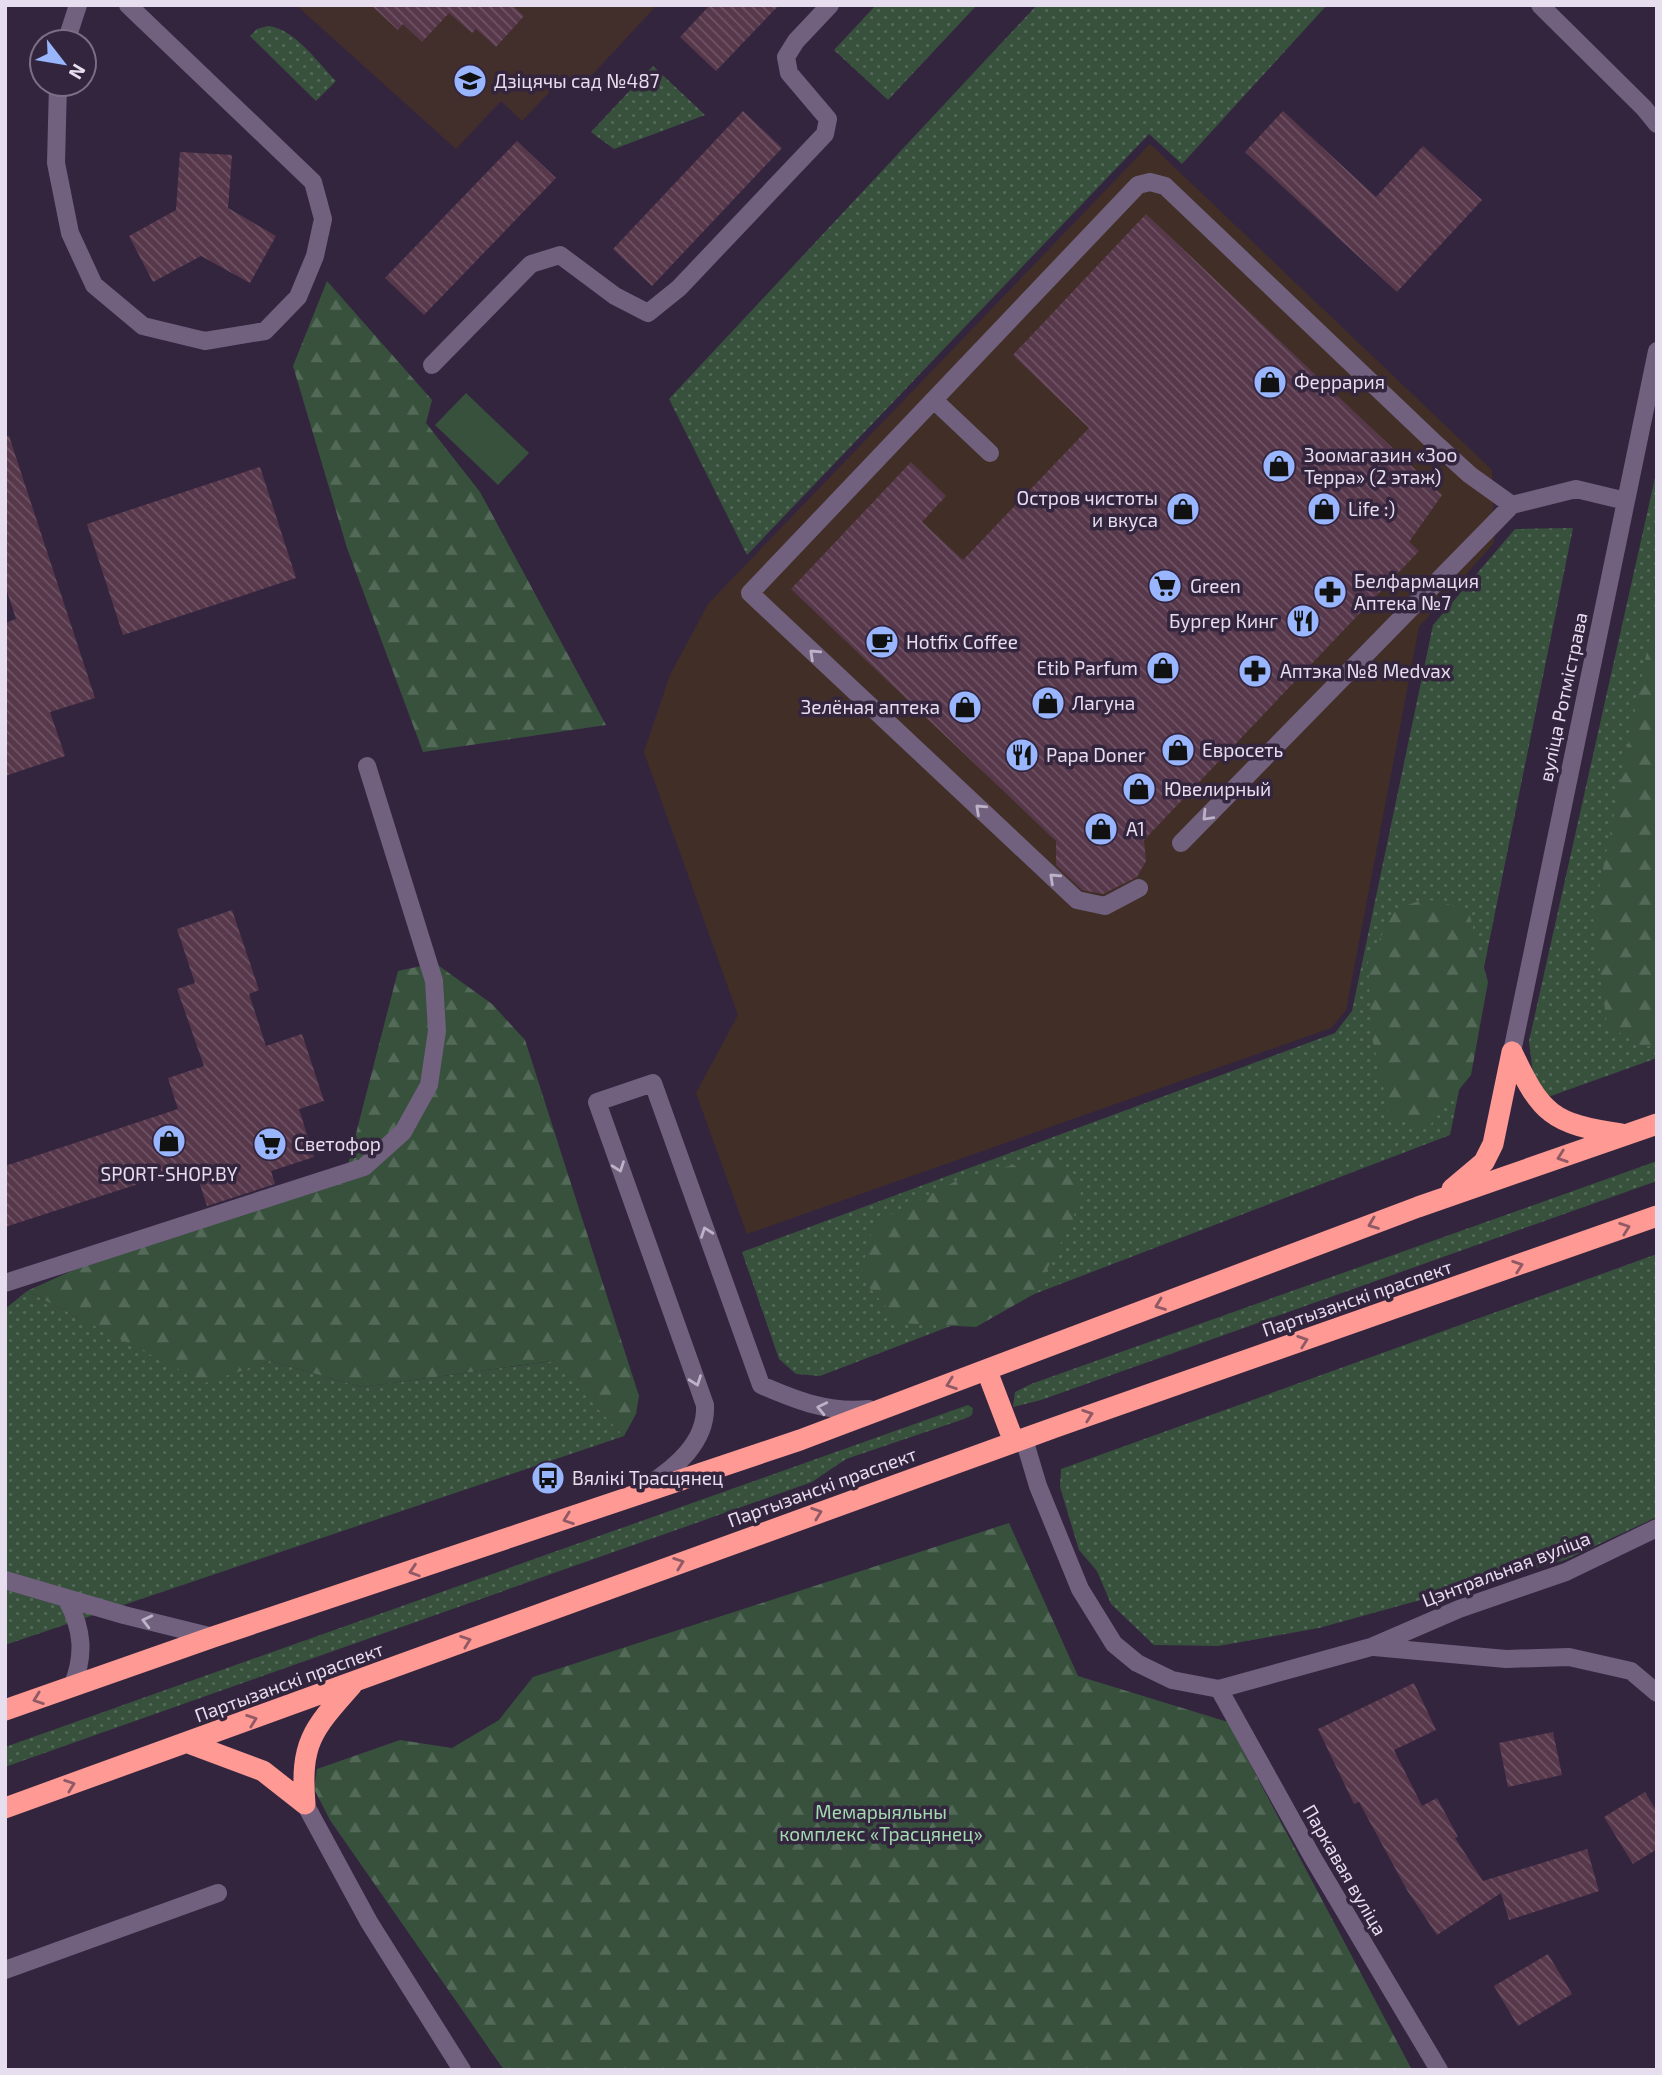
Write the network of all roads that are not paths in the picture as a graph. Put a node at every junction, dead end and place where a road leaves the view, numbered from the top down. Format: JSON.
{"nodes":[{"id":1,"x":78,"y":5,"type":"edge"},
{"id":2,"x":128,"y":5,"type":"edge"},
{"id":3,"x":830,"y":5,"type":"edge"},
{"id":4,"x":1540,"y":5,"type":"edge"},
{"id":5,"x":71,"y":28,"type":"edge"},
{"id":6,"x":58,"y":98,"type":"edge"},
{"id":7,"x":1657,"y":124,"type":"edge"},
{"id":8,"x":1657,"y":351,"type":"edge"},
{"id":9,"x":432,"y":365,"type":"dead end"},
{"id":10,"x":935,"y":401,"type":"junction"},
{"id":11,"x":990,"y":453,"type":"dead end"},
{"id":12,"x":1626,"y":502,"type":"junction"},
{"id":13,"x":1512,"y":505,"type":"junction"},
{"id":14,"x":366,"y":766,"type":"dead end"},
{"id":15,"x":1181,"y":842,"type":"dead end"},
{"id":16,"x":1139,"y":888,"type":"dead end"},
{"id":17,"x":1511,"y":1052,"type":"junction"},
{"id":18,"x":1657,"y":1124,"type":"edge"},
{"id":19,"x":1626,"y":1135,"type":"junction"},
{"id":20,"x":1437,"y":1200,"type":"junction"},
{"id":21,"x":1657,"y":1216,"type":"edge"},
{"id":22,"x":5,"y":1283,"type":"edge"},
{"id":23,"x":987,"y":1371,"type":"junction"},
{"id":24,"x":889,"y":1407,"type":"junction"},
{"id":25,"x":1019,"y":1440,"type":"junction"},
{"id":26,"x":632,"y":1496,"type":"junction"},
{"id":27,"x":1657,"y":1528,"type":"edge"},
{"id":28,"x":5,"y":1580,"type":"edge"},
{"id":29,"x":67,"y":1600,"type":"junction"},
{"id":30,"x":213,"y":1637,"type":"junction"},
{"id":31,"x":1370,"y":1647,"type":"junction"},
{"id":32,"x":355,"y":1682,"type":"junction"},
{"id":33,"x":72,"y":1686,"type":"junction"},
{"id":34,"x":1219,"y":1689,"type":"junction"},
{"id":35,"x":1657,"y":1693,"type":"edge"},
{"id":36,"x":5,"y":1710,"type":"edge"},
{"id":37,"x":188,"y":1743,"type":"junction"},
{"id":38,"x":305,"y":1804,"type":"junction"},
{"id":39,"x":5,"y":1808,"type":"edge"},
{"id":40,"x":218,"y":1893,"type":"dead end"},
{"id":41,"x":5,"y":1970,"type":"edge"},
{"id":42,"x":462,"y":2070,"type":"edge"},
{"id":43,"x":1439,"y":2070,"type":"edge"}],
"edges":[{"from":1,"to":5,"type":"street"},
{"from":2,"to":6,"type":"street"},
{"from":3,"to":9,"type":"street"},
{"from":4,"to":7,"type":"street"},
{"from":8,"to":12,"type":"street","name":"вуліца Ротмістрава"},
{"from":10,"to":11,"type":"street"},
{"from":10,"to":13,"type":"street"},
{"from":16,"to":10,"type":"street","one_way":true},
{"from":12,"to":13,"type":"street"},
{"from":12,"to":17,"type":"street","name":"вуліца Ротмістрава"},
{"from":13,"to":15,"type":"street","one_way":true},
{"from":14,"to":22,"type":"street"},
{"from":17,"to":19,"type":"highway"},
{"from":17,"to":20,"type":"highway"},
{"from":18,"to":19,"type":"highway"},
{"from":19,"to":20,"type":"highway","one_way":true},
{"from":20,"to":23,"type":"highway","one_way":true},
{"from":25,"to":21,"type":"highway","name":"Партызанскі праспект","one_way":true},
{"from":23,"to":24,"type":"highway","one_way":true},
{"from":23,"to":25,"type":"highway"},
{"from":24,"to":26,"type":"highway"},
{"from":24,"to":26,"type":"street","one_way":true},
{"from":32,"to":25,"type":"highway","name":"Партызанскі праспект","one_way":true},
{"from":25,"to":34,"type":"street"},
{"from":26,"to":30,"type":"highway","one_way":true},
{"from":27,"to":31,"type":"street","name":"Цэнтральная вуліца"},
{"from":28,"to":29,"type":"street"},
{"from":30,"to":29,"type":"street","one_way":true},
{"from":29,"to":33,"type":"street"},
{"from":30,"to":33,"type":"highway"},
{"from":31,"to":34,"type":"street","name":"Цэнтральная вуліца"},
{"from":31,"to":35,"type":"street","name":"Цэнтральная вуліца"},
{"from":37,"to":32,"type":"highway","name":"Партызанскі праспект","one_way":true},
{"from":32,"to":38,"type":"highway"},
{"from":33,"to":36,"type":"highway","one_way":true},
{"from":34,"to":43,"type":"street","name":"Паркавая вуліца"},
{"from":37,"to":38,"type":"highway"},
{"from":39,"to":37,"type":"highway","name":"Партызанскі праспект","one_way":true},
{"from":38,"to":42,"type":"street"},
{"from":40,"to":41,"type":"street"}]}
